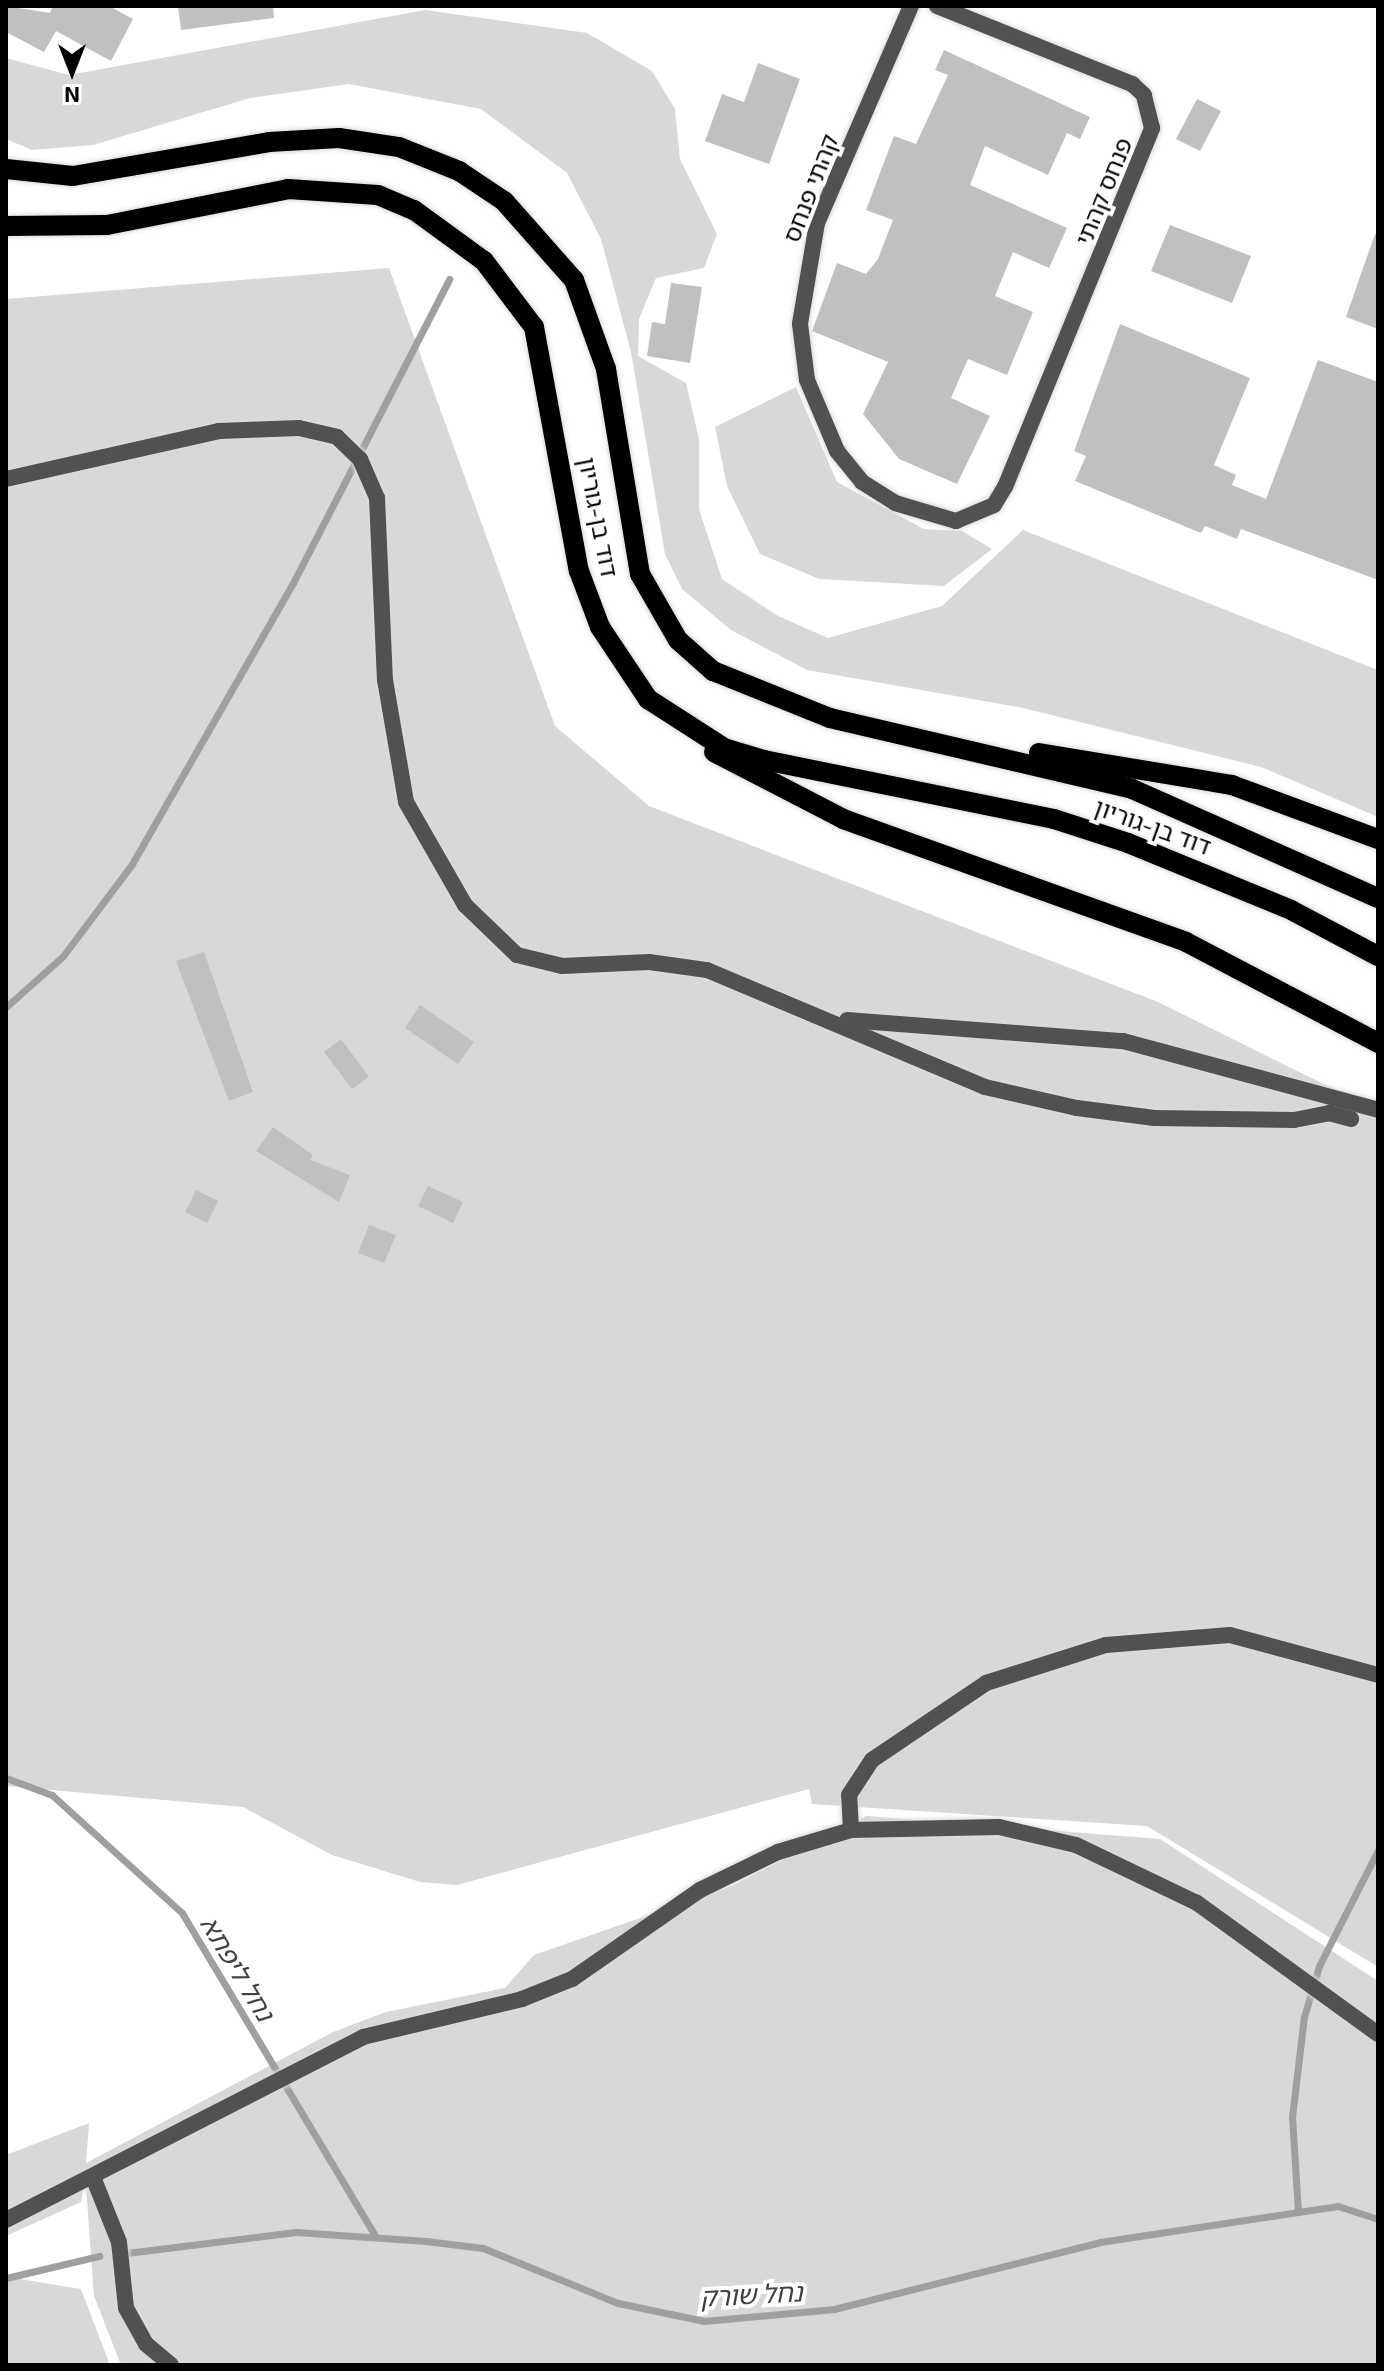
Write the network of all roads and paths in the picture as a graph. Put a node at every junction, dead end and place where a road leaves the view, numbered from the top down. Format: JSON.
{"nodes":[{"id":1,"x":911,"y":6,"type":"edge"},
{"id":2,"x":937,"y":6,"type":"edge"},
{"id":3,"x":6,"y":169,"type":"edge"},
{"id":4,"x":6,"y":226,"type":"edge"},
{"id":5,"x":1089,"y":290,"type":"joint"},
{"id":6,"x":6,"y":479,"type":"edge"},
{"id":7,"x":648,"y":699,"type":"junction"},
{"id":8,"x":959,"y":745,"type":"junction"},
{"id":9,"x":1378,"y":839,"type":"edge"},
{"id":10,"x":1378,"y":898,"type":"edge"},
{"id":11,"x":1378,"y":956,"type":"edge"},
{"id":12,"x":838,"y":1020,"type":"junction"},
{"id":13,"x":1378,"y":1043,"type":"edge"},
{"id":14,"x":1378,"y":1110,"type":"edge"},
{"id":15,"x":1351,"y":1119,"type":"dead end"},
{"id":16,"x":1378,"y":1675,"type":"edge"},
{"id":17,"x":851,"y":1830,"type":"junction"},
{"id":18,"x":1378,"y":2034,"type":"edge"},
{"id":19,"x":93,"y":2177,"type":"junction"},
{"id":20,"x":6,"y":2220,"type":"edge"},
{"id":21,"x":171,"y":2365,"type":"edge"}],
"edges":[{"from":1,"to":5,"type":"street","name":"קהתי פנחס"},
{"from":2,"to":5,"type":"street","name":"פנחס קהתי"},
{"from":3,"to":8,"type":"main road","name":"דוד בן-גוריון"},
{"from":4,"to":7,"type":"main road","name":"דוד בן-גוריון"},
{"from":6,"to":12,"type":"street"},
{"from":7,"to":11,"type":"main road","name":"דוד בן-גוריון"},
{"from":7,"to":13,"type":"main road"},
{"from":8,"to":9,"type":"main road"},
{"from":8,"to":10,"type":"main road","name":"דוד בן-גוריון"},
{"from":12,"to":14,"type":"street"},
{"from":12,"to":15,"type":"street"},
{"from":16,"to":17,"type":"street"},
{"from":17,"to":18,"type":"street"},
{"from":17,"to":19,"type":"street"},
{"from":19,"to":20,"type":"street"},
{"from":19,"to":21,"type":"street"}]}
